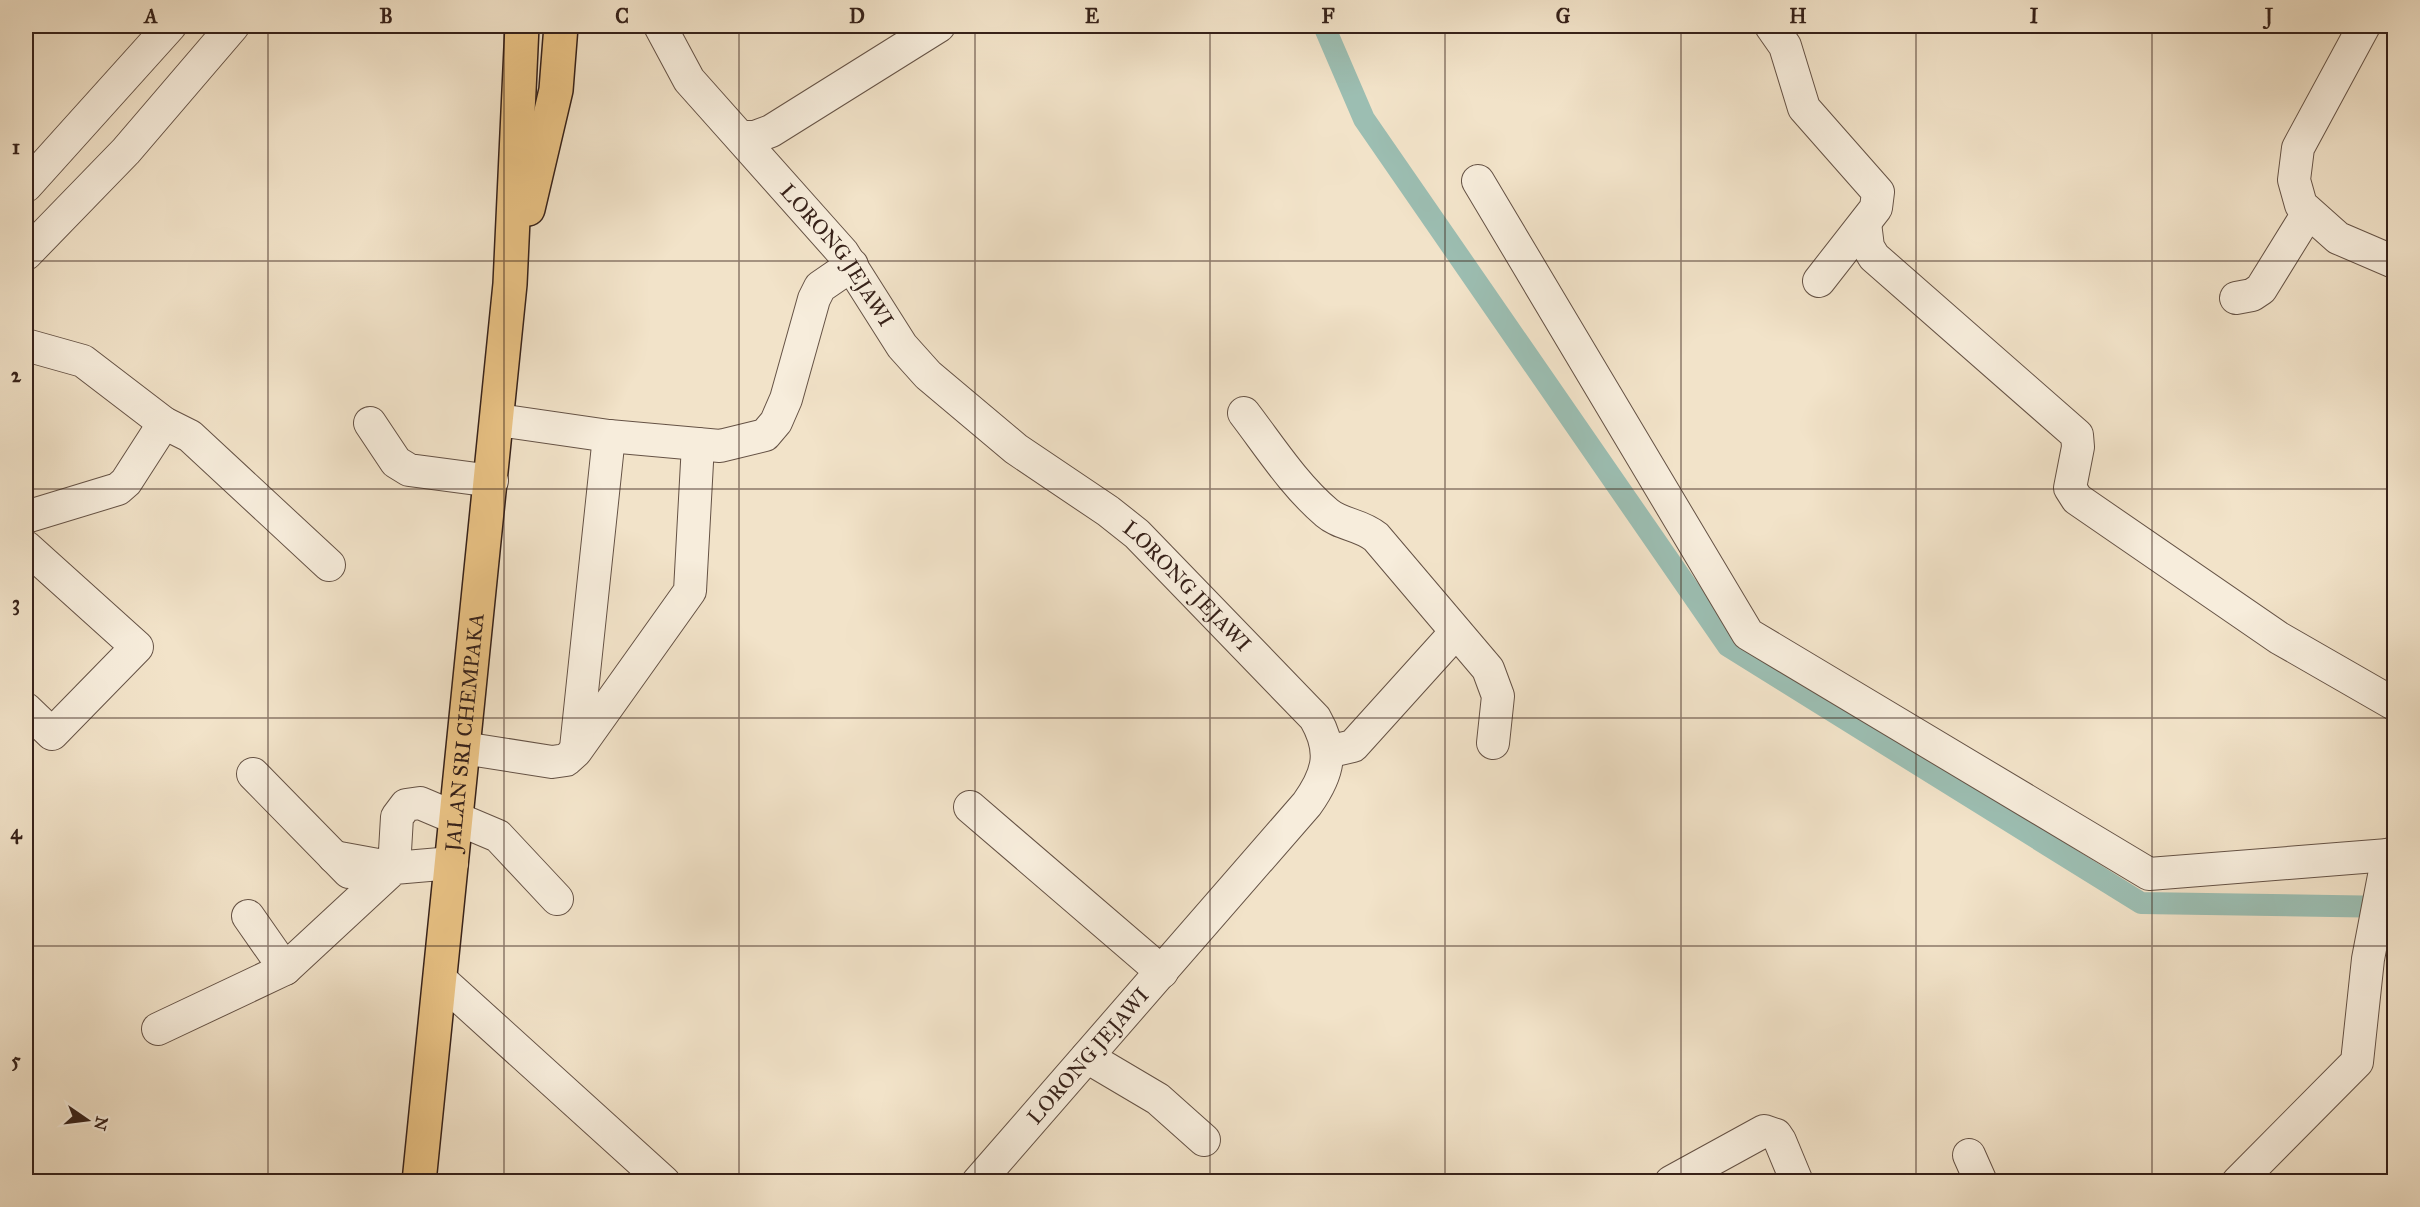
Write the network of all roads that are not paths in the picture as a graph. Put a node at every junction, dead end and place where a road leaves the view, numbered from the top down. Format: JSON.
{"nodes":[{"id":1,"x":170,"y":26,"type":"edge"},
{"id":2,"x":233,"y":26,"type":"edge"},
{"id":3,"x":522,"y":26,"type":"edge"},
{"id":4,"x":561,"y":26,"type":"edge"},
{"id":5,"x":939,"y":26,"type":"edge"},
{"id":6,"x":1772,"y":26,"type":"edge"},
{"id":7,"x":2364,"y":26,"type":"edge"},
{"id":8,"x":665,"y":28,"type":"edge"},
{"id":9,"x":148,"y":50,"type":"junction"},
{"id":10,"x":188,"y":79,"type":"junction"},
{"id":11,"x":741,"y":137,"type":"junction"},
{"id":12,"x":1478,"y":181,"type":"dead end"},
{"id":13,"x":26,"y":186,"type":"edge"},
{"id":14,"x":2308,"y":213,"type":"junction"},
{"id":15,"x":1865,"y":223,"type":"junction"},
{"id":16,"x":26,"y":254,"type":"edge"},
{"id":17,"x":2394,"y":262,"type":"edge"},
{"id":18,"x":852,"y":265,"type":"junction"},
{"id":19,"x":1819,"y":281,"type":"dead end"},
{"id":20,"x":510,"y":284,"type":"junction"},
{"id":21,"x":2236,"y":298,"type":"dead end"},
{"id":22,"x":26,"y":345,"type":"edge"},
{"id":23,"x":1244,"y":413,"type":"dead end"},
{"id":24,"x":498,"y":420,"type":"junction"},
{"id":25,"x":164,"y":423,"type":"junction"},
{"id":26,"x":370,"y":423,"type":"dead end"},
{"id":27,"x":609,"y":436,"type":"junction"},
{"id":28,"x":698,"y":444,"type":"junction"},
{"id":29,"x":492,"y":481,"type":"junction"},
{"id":30,"x":26,"y":517,"type":"edge"},
{"id":31,"x":26,"y":547,"type":"edge"},
{"id":32,"x":329,"y":566,"type":"dead end"},
{"id":33,"x":1456,"y":632,"type":"junction"},
{"id":34,"x":2394,"y":704,"type":"edge"},
{"id":35,"x":26,"y":709,"type":"edge"},
{"id":36,"x":1493,"y":743,"type":"dead end"},
{"id":37,"x":463,"y":748,"type":"junction"},
{"id":38,"x":576,"y":751,"type":"junction"},
{"id":39,"x":1328,"y":752,"type":"junction"},
{"id":40,"x":253,"y":774,"type":"dead end"},
{"id":41,"x":970,"y":807,"type":"dead end"},
{"id":42,"x":456,"y":819,"type":"junction"},
{"id":43,"x":334,"y":857,"type":"junction"},
{"id":44,"x":452,"y":863,"type":"junction"},
{"id":45,"x":2388,"y":863,"type":"edge"},
{"id":46,"x":394,"y":867,"type":"junction"},
{"id":47,"x":368,"y":892,"type":"junction"},
{"id":48,"x":557,"y":899,"type":"dead end"},
{"id":49,"x":248,"y":916,"type":"dead end"},
{"id":50,"x":285,"y":969,"type":"junction"},
{"id":51,"x":1162,"y":972,"type":"junction"},
{"id":52,"x":440,"y":979,"type":"junction"},
{"id":53,"x":158,"y":1029,"type":"dead end"},
{"id":54,"x":1087,"y":1057,"type":"junction"},
{"id":55,"x":1204,"y":1140,"type":"dead end"},
{"id":56,"x":2242,"y":1180,"type":"edge"},
{"id":57,"x":419,"y":1182,"type":"edge"},
{"id":58,"x":664,"y":1182,"type":"edge"},
{"id":59,"x":978,"y":1182,"type":"edge"},
{"id":60,"x":1671,"y":1182,"type":"edge"},
{"id":61,"x":1797,"y":1182,"type":"edge"}],
"edges":[{"from":1,"to":9,"type":"street"},
{"from":2,"to":10,"type":"street"},
{"from":3,"to":20,"type":"main road"},
{"from":4,"to":20,"type":"main road"},
{"from":5,"to":11,"type":"street"},
{"from":6,"to":15,"type":"street"},
{"from":7,"to":14,"type":"street"},
{"from":8,"to":11,"type":"street","name":"LORONG JEJAWI"},
{"from":9,"to":10,"type":"street"},
{"from":9,"to":13,"type":"street"},
{"from":10,"to":16,"type":"street"},
{"from":11,"to":18,"type":"street","name":"LORONG JEJAWI"},
{"from":12,"to":45,"type":"street"},
{"from":14,"to":17,"type":"street"},
{"from":14,"to":21,"type":"street"},
{"from":15,"to":19,"type":"street"},
{"from":15,"to":34,"type":"street"},
{"from":18,"to":28,"type":"street"},
{"from":18,"to":39,"type":"street","name":"LORONG JEJAWI"},
{"from":20,"to":24,"type":"main road","name":"JALAN SRI CHEMPAKA"},
{"from":22,"to":25,"type":"street"},
{"from":23,"to":33,"type":"street"},
{"from":24,"to":27,"type":"street"},
{"from":24,"to":29,"type":"main road","name":"JALAN SRI CHEMPAKA"},
{"from":25,"to":30,"type":"street"},
{"from":25,"to":32,"type":"street"},
{"from":26,"to":29,"type":"street"},
{"from":27,"to":28,"type":"street"},
{"from":27,"to":38,"type":"street"},
{"from":28,"to":38,"type":"street"},
{"from":29,"to":37,"type":"main road","name":"JALAN SRI CHEMPAKA"},
{"from":31,"to":35,"type":"street"},
{"from":33,"to":36,"type":"street"},
{"from":33,"to":39,"type":"street"},
{"from":37,"to":38,"type":"street"},
{"from":37,"to":42,"type":"main road","name":"JALAN SRI CHEMPAKA"},
{"from":39,"to":51,"type":"street","name":"LORONG JEJAWI"},
{"from":40,"to":43,"type":"street"},
{"from":41,"to":51,"type":"street"},
{"from":42,"to":44,"type":"main road","name":"JALAN SRI CHEMPAKA"},
{"from":42,"to":46,"type":"street"},
{"from":42,"to":48,"type":"street"},
{"from":43,"to":46,"type":"street"},
{"from":43,"to":47,"type":"street"},
{"from":44,"to":46,"type":"street"},
{"from":44,"to":52,"type":"main road","name":"JALAN SRI CHEMPAKA"},
{"from":45,"to":56,"type":"street"},
{"from":46,"to":47,"type":"street"},
{"from":47,"to":50,"type":"street"},
{"from":49,"to":50,"type":"street"},
{"from":50,"to":53,"type":"street"},
{"from":51,"to":54,"type":"street","name":"LORONG JEJAWI"},
{"from":52,"to":57,"type":"main road","name":"JALAN SRI CHEMPAKA"},
{"from":52,"to":58,"type":"street"},
{"from":54,"to":55,"type":"street"},
{"from":54,"to":59,"type":"street","name":"LORONG JEJAWI"},
{"from":60,"to":61,"type":"street"}]}
